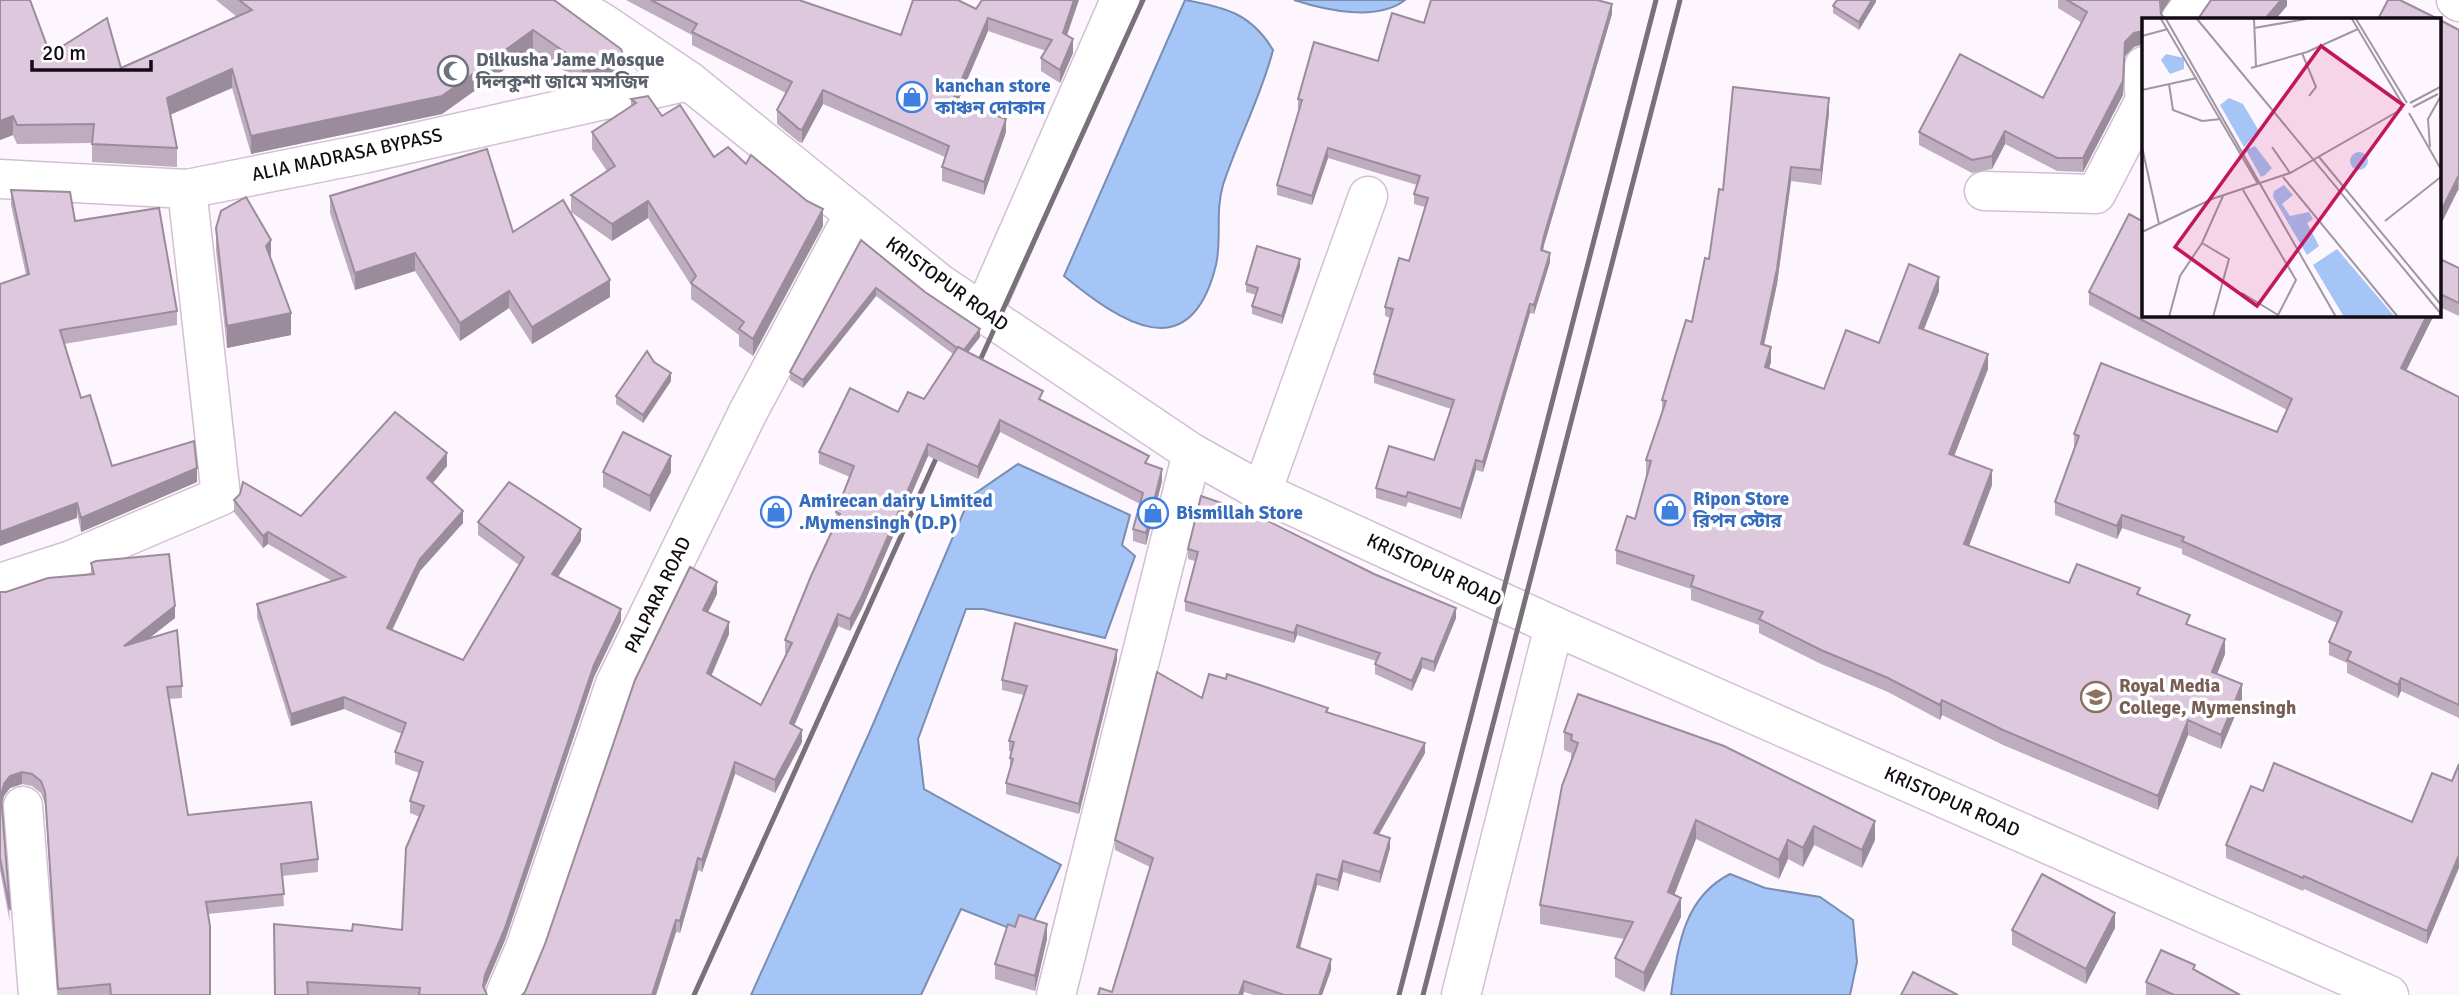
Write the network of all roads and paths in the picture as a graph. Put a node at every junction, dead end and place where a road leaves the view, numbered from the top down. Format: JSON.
{"nodes":[{"id":1,"x":563,"y":0,"type":"edge"},
{"id":2,"x":1120,"y":0,"type":"edge"},
{"id":3,"x":2196,"y":0,"type":"edge"},
{"id":4,"x":2182,"y":18,"type":"edge"},
{"id":5,"x":689,"y":81,"type":"junction"},
{"id":6,"x":2142,"y":106,"type":"edge"},
{"id":7,"x":0,"y":179,"type":"edge"},
{"id":8,"x":187,"y":189,"type":"junction"},
{"id":9,"x":1984,"y":191,"type":"dead end"},
{"id":10,"x":1368,"y":196,"type":"dead end"},
{"id":11,"x":854,"y":214,"type":"junction"},
{"id":12,"x":983,"y":313,"type":"junction"},
{"id":13,"x":1192,"y":453,"type":"junction"},
{"id":14,"x":1262,"y":492,"type":"junction"},
{"id":15,"x":0,"y":583,"type":"edge"},
{"id":16,"x":1554,"y":625,"type":"junction"},
{"id":17,"x":23,"y":806,"type":"dead end"},
{"id":18,"x":38,"y":995,"type":"edge"},
{"id":19,"x":505,"y":995,"type":"edge"},
{"id":20,"x":1056,"y":995,"type":"edge"},
{"id":21,"x":1461,"y":995,"type":"edge"},
{"id":22,"x":2389,"y":995,"type":"edge"}],
"edges":[{"from":1,"to":5,"type":"street","name":"KRISTOPUR ROAD"},
{"from":2,"to":12,"type":"street"},
{"from":3,"to":4,"type":"street"},
{"from":5,"to":8,"type":"street","name":"ALIA MADRASA BYPASS"},
{"from":5,"to":11,"type":"street","name":"KRISTOPUR ROAD"},
{"from":6,"to":9,"type":"street"},
{"from":7,"to":8,"type":"street","name":"ALIA MADRASA BYPASS"},
{"from":8,"to":15,"type":"street"},
{"from":10,"to":14,"type":"street"},
{"from":11,"to":12,"type":"street","name":"KRISTOPUR ROAD"},
{"from":11,"to":19,"type":"street","name":"PALPARA ROAD"},
{"from":12,"to":13,"type":"street","name":"KRISTOPUR ROAD"},
{"from":13,"to":14,"type":"street","name":"KRISTOPUR ROAD"},
{"from":13,"to":20,"type":"street"},
{"from":14,"to":16,"type":"street","name":"KRISTOPUR ROAD"},
{"from":16,"to":21,"type":"street"},
{"from":16,"to":22,"type":"street","name":"KRISTOPUR ROAD"},
{"from":17,"to":18,"type":"street"}]}
